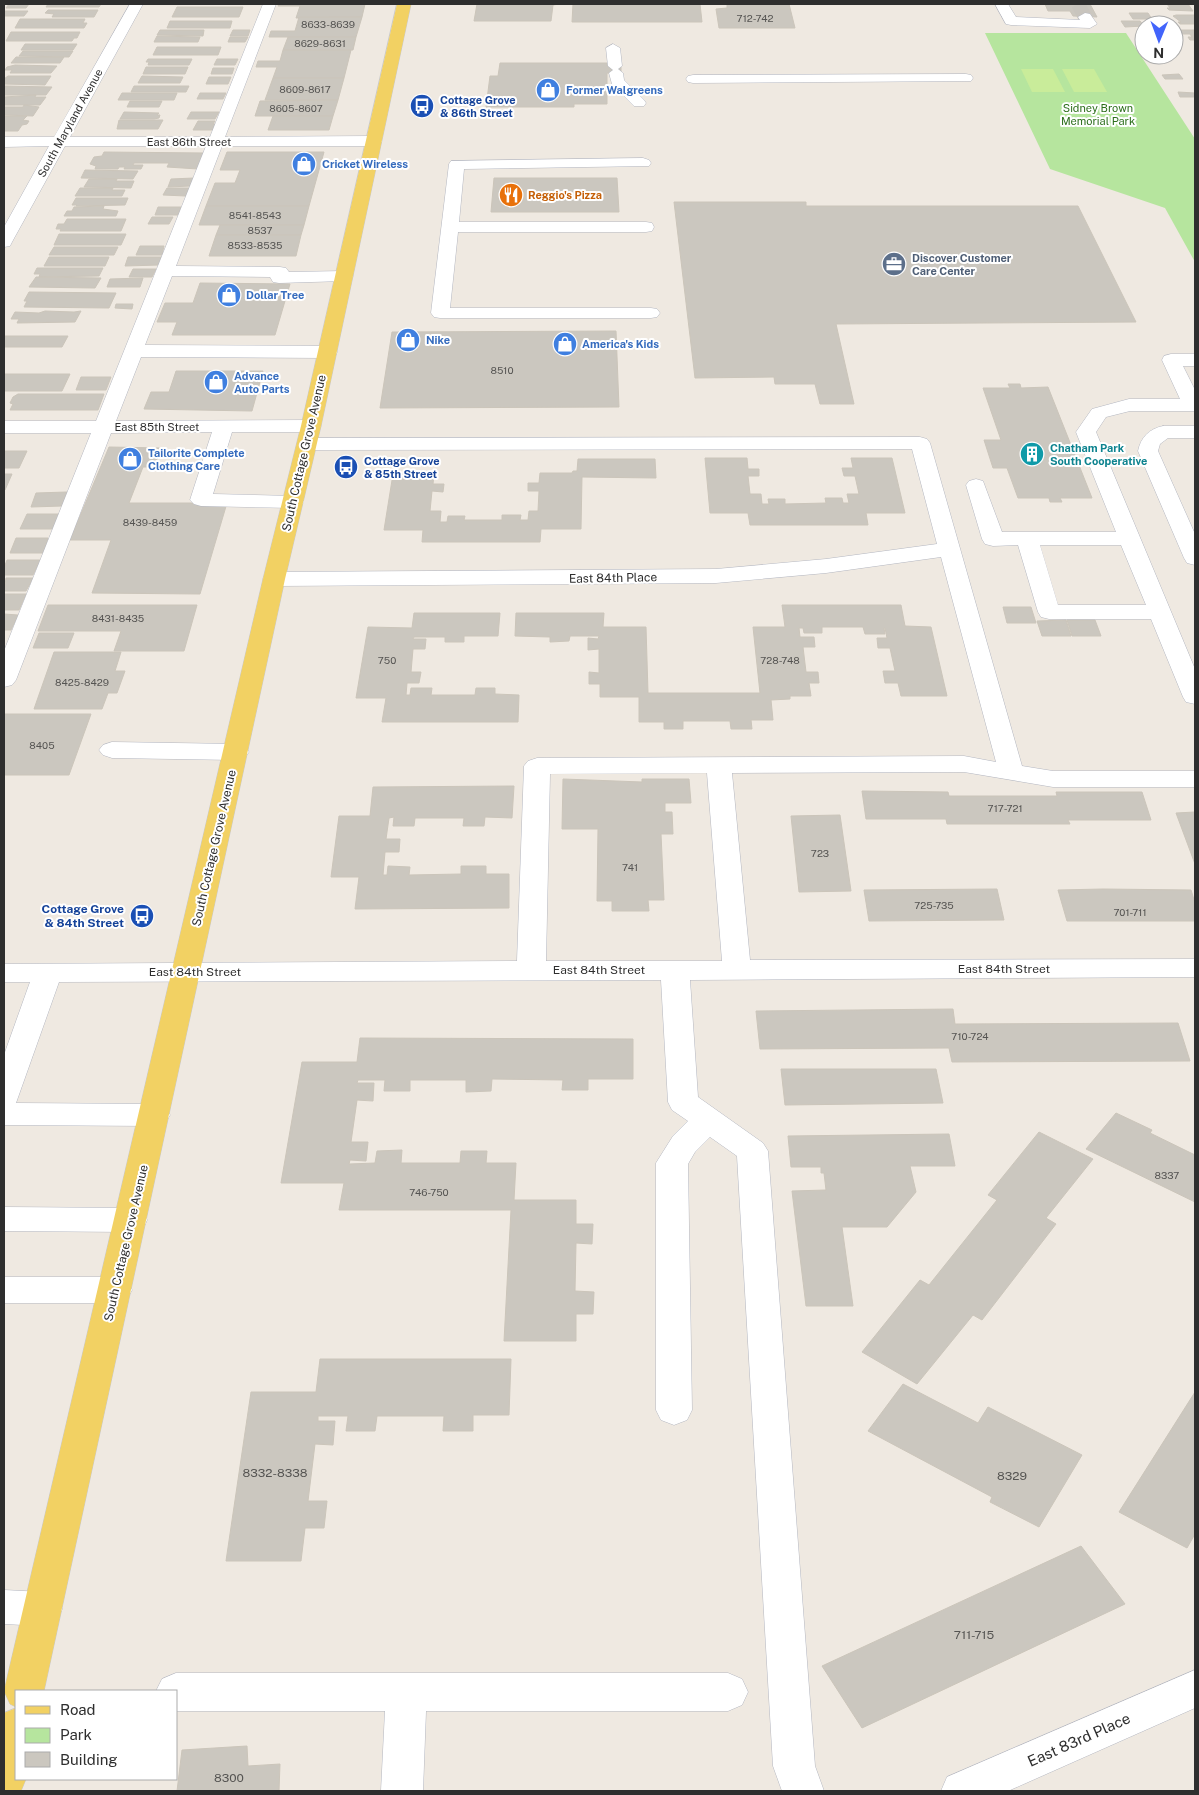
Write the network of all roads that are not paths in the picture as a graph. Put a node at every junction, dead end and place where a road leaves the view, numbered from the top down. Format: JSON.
{"nodes":[{"id":1,"x":136,"y":4,"type":"edge"},
{"id":2,"x":270,"y":4,"type":"edge"},
{"id":3,"x":404,"y":4,"type":"edge"},
{"id":4,"x":1002,"y":4,"type":"edge"},
{"id":5,"x":1085,"y":16,"type":"dead end"},
{"id":6,"x":613,"y":48,"type":"dead end"},
{"id":7,"x":966,"y":78,"type":"dead end"},
{"id":8,"x":693,"y":79,"type":"dead end"},
{"id":9,"x":639,"y":103,"type":"dead end"},
{"id":10,"x":374,"y":141,"type":"junction"},
{"id":11,"x":4,"y":142,"type":"edge"},
{"id":12,"x":59,"y":142,"type":"junction"},
{"id":13,"x":216,"y":142,"type":"junction"},
{"id":14,"x":642,"y":163,"type":"dead end"},
{"id":15,"x":646,"y":226,"type":"dead end"},
{"id":16,"x":450,"y":227,"type":"junction"},
{"id":17,"x":4,"y":242,"type":"edge"},
{"id":18,"x":165,"y":271,"type":"junction"},
{"id":19,"x":344,"y":276,"type":"junction"},
{"id":20,"x":651,"y":313,"type":"dead end"},
{"id":21,"x":134,"y":350,"type":"junction"},
{"id":22,"x":328,"y":352,"type":"junction"},
{"id":23,"x":1195,"y":360,"type":"edge"},
{"id":24,"x":1194,"y":405,"type":"edge"},
{"id":25,"x":4,"y":427,"type":"edge"},
{"id":26,"x":104,"y":427,"type":"junction"},
{"id":27,"x":224,"y":427,"type":"junction"},
{"id":28,"x":1195,"y":432,"type":"edge"},
{"id":29,"x":309,"y":435,"type":"junction"},
{"id":30,"x":976,"y":485,"type":"dead end"},
{"id":31,"x":293,"y":502,"type":"junction"},
{"id":32,"x":1027,"y":538,"type":"junction"},
{"id":33,"x":1131,"y":538,"type":"junction"},
{"id":34,"x":949,"y":549,"type":"junction"},
{"id":35,"x":1195,"y":558,"type":"edge"},
{"id":36,"x":274,"y":580,"type":"junction"},
{"id":37,"x":1161,"y":612,"type":"junction"},
{"id":38,"x":4,"y":680,"type":"edge"},
{"id":39,"x":1195,"y":697,"type":"edge"},
{"id":40,"x":112,"y":750,"type":"dead end"},
{"id":41,"x":236,"y":752,"type":"junction"},
{"id":42,"x":719,"y":765,"type":"junction"},
{"id":43,"x":1011,"y":771,"type":"junction"},
{"id":44,"x":1195,"y":779,"type":"edge"},
{"id":45,"x":1195,"y":968,"type":"edge"},
{"id":46,"x":531,"y":970,"type":"junction"},
{"id":47,"x":675,"y":970,"type":"junction"},
{"id":48,"x":738,"y":970,"type":"junction"},
{"id":49,"x":186,"y":972,"type":"junction"},
{"id":50,"x":4,"y":973,"type":"edge"},
{"id":51,"x":48,"y":973,"type":"junction"},
{"id":52,"x":4,"y":1097,"type":"edge"},
{"id":53,"x":4,"y":1114,"type":"edge"},
{"id":54,"x":154,"y":1115,"type":"junction"},
{"id":55,"x":709,"y":1120,"type":"junction"},
{"id":56,"x":4,"y":1219,"type":"edge"},
{"id":57,"x":131,"y":1220,"type":"junction"},
{"id":58,"x":4,"y":1290,"type":"edge"},
{"id":59,"x":115,"y":1290,"type":"junction"},
{"id":60,"x":674,"y":1410,"type":"dead end"},
{"id":61,"x":4,"y":1608,"type":"edge"},
{"id":62,"x":43,"y":1609,"type":"junction"},
{"id":63,"x":1195,"y":1689,"type":"edge"},
{"id":64,"x":24,"y":1690,"type":"edge"},
{"id":65,"x":178,"y":1692,"type":"edge"},
{"id":66,"x":406,"y":1692,"type":"junction"},
{"id":67,"x":728,"y":1692,"type":"dead end"},
{"id":68,"x":11,"y":1738,"type":"edge"},
{"id":69,"x":4,"y":1782,"type":"edge"},
{"id":70,"x":402,"y":1791,"type":"edge"},
{"id":71,"x":803,"y":1791,"type":"edge"},
{"id":72,"x":962,"y":1791,"type":"edge"}],
"edges":[{"from":1,"to":12,"type":"street","name":"South Maryland Avenue"},
{"from":2,"to":13,"type":"street"},
{"from":3,"to":10,"type":"main road","name":"South Cottage Grove Avenue"},
{"from":4,"to":5,"type":"street"},
{"from":6,"to":9,"type":"street"},
{"from":7,"to":8,"type":"street"},
{"from":10,"to":13,"type":"street","name":"East 86th Street"},
{"from":10,"to":19,"type":"main road","name":"South Cottage Grove Avenue"},
{"from":11,"to":12,"type":"street","name":"East 86th Street"},
{"from":12,"to":13,"type":"street","name":"East 86th Street"},
{"from":12,"to":17,"type":"street","name":"South Maryland Avenue"},
{"from":13,"to":18,"type":"street"},
{"from":14,"to":16,"type":"street"},
{"from":15,"to":16,"type":"street"},
{"from":16,"to":20,"type":"street"},
{"from":18,"to":19,"type":"street"},
{"from":18,"to":21,"type":"street"},
{"from":19,"to":22,"type":"main road","name":"South Cottage Grove Avenue"},
{"from":21,"to":22,"type":"street"},
{"from":21,"to":26,"type":"street"},
{"from":22,"to":29,"type":"main road","name":"South Cottage Grove Avenue"},
{"from":23,"to":24,"type":"street"},
{"from":24,"to":33,"type":"street"},
{"from":25,"to":26,"type":"street","name":"East 85th Street"},
{"from":26,"to":27,"type":"street","name":"East 85th Street"},
{"from":26,"to":38,"type":"street"},
{"from":27,"to":29,"type":"street","name":"East 85th Street"},
{"from":27,"to":31,"type":"street"},
{"from":28,"to":35,"type":"street"},
{"from":29,"to":31,"type":"main road","name":"South Cottage Grove Avenue"},
{"from":29,"to":34,"type":"street","name":"East 85th Street"},
{"from":30,"to":32,"type":"street"},
{"from":31,"to":36,"type":"main road","name":"South Cottage Grove Avenue"},
{"from":32,"to":33,"type":"street"},
{"from":32,"to":37,"type":"street"},
{"from":33,"to":37,"type":"street"},
{"from":34,"to":36,"type":"street","name":"East 84th Place"},
{"from":34,"to":43,"type":"street"},
{"from":36,"to":41,"type":"main road","name":"South Cottage Grove Avenue"},
{"from":37,"to":39,"type":"street"},
{"from":40,"to":41,"type":"street"},
{"from":41,"to":49,"type":"main road","name":"South Cottage Grove Avenue"},
{"from":42,"to":43,"type":"street"},
{"from":42,"to":46,"type":"street"},
{"from":42,"to":48,"type":"street"},
{"from":43,"to":44,"type":"street"},
{"from":45,"to":48,"type":"street","name":"East 84th Street"},
{"from":46,"to":47,"type":"street","name":"East 84th Street"},
{"from":46,"to":49,"type":"street","name":"East 84th Street"},
{"from":47,"to":48,"type":"street","name":"East 84th Street"},
{"from":47,"to":55,"type":"street"},
{"from":49,"to":51,"type":"street","name":"East 84th Street"},
{"from":49,"to":54,"type":"main road","name":"South Cottage Grove Avenue"},
{"from":50,"to":51,"type":"street","name":"East 84th Street"},
{"from":51,"to":52,"type":"street"},
{"from":53,"to":54,"type":"street"},
{"from":54,"to":57,"type":"main road","name":"South Cottage Grove Avenue"},
{"from":55,"to":60,"type":"street"},
{"from":55,"to":71,"type":"street"},
{"from":56,"to":57,"type":"street"},
{"from":57,"to":59,"type":"main road","name":"South Cottage Grove Avenue"},
{"from":58,"to":59,"type":"street"},
{"from":59,"to":62,"type":"main road","name":"South Cottage Grove Avenue"},
{"from":61,"to":62,"type":"street"},
{"from":62,"to":64,"type":"main road","name":"South Cottage Grove Avenue"},
{"from":63,"to":72,"type":"street","name":"East 83rd Place"},
{"from":65,"to":66,"type":"street"},
{"from":66,"to":67,"type":"street"},
{"from":66,"to":70,"type":"street"},
{"from":68,"to":69,"type":"main road"}]}
